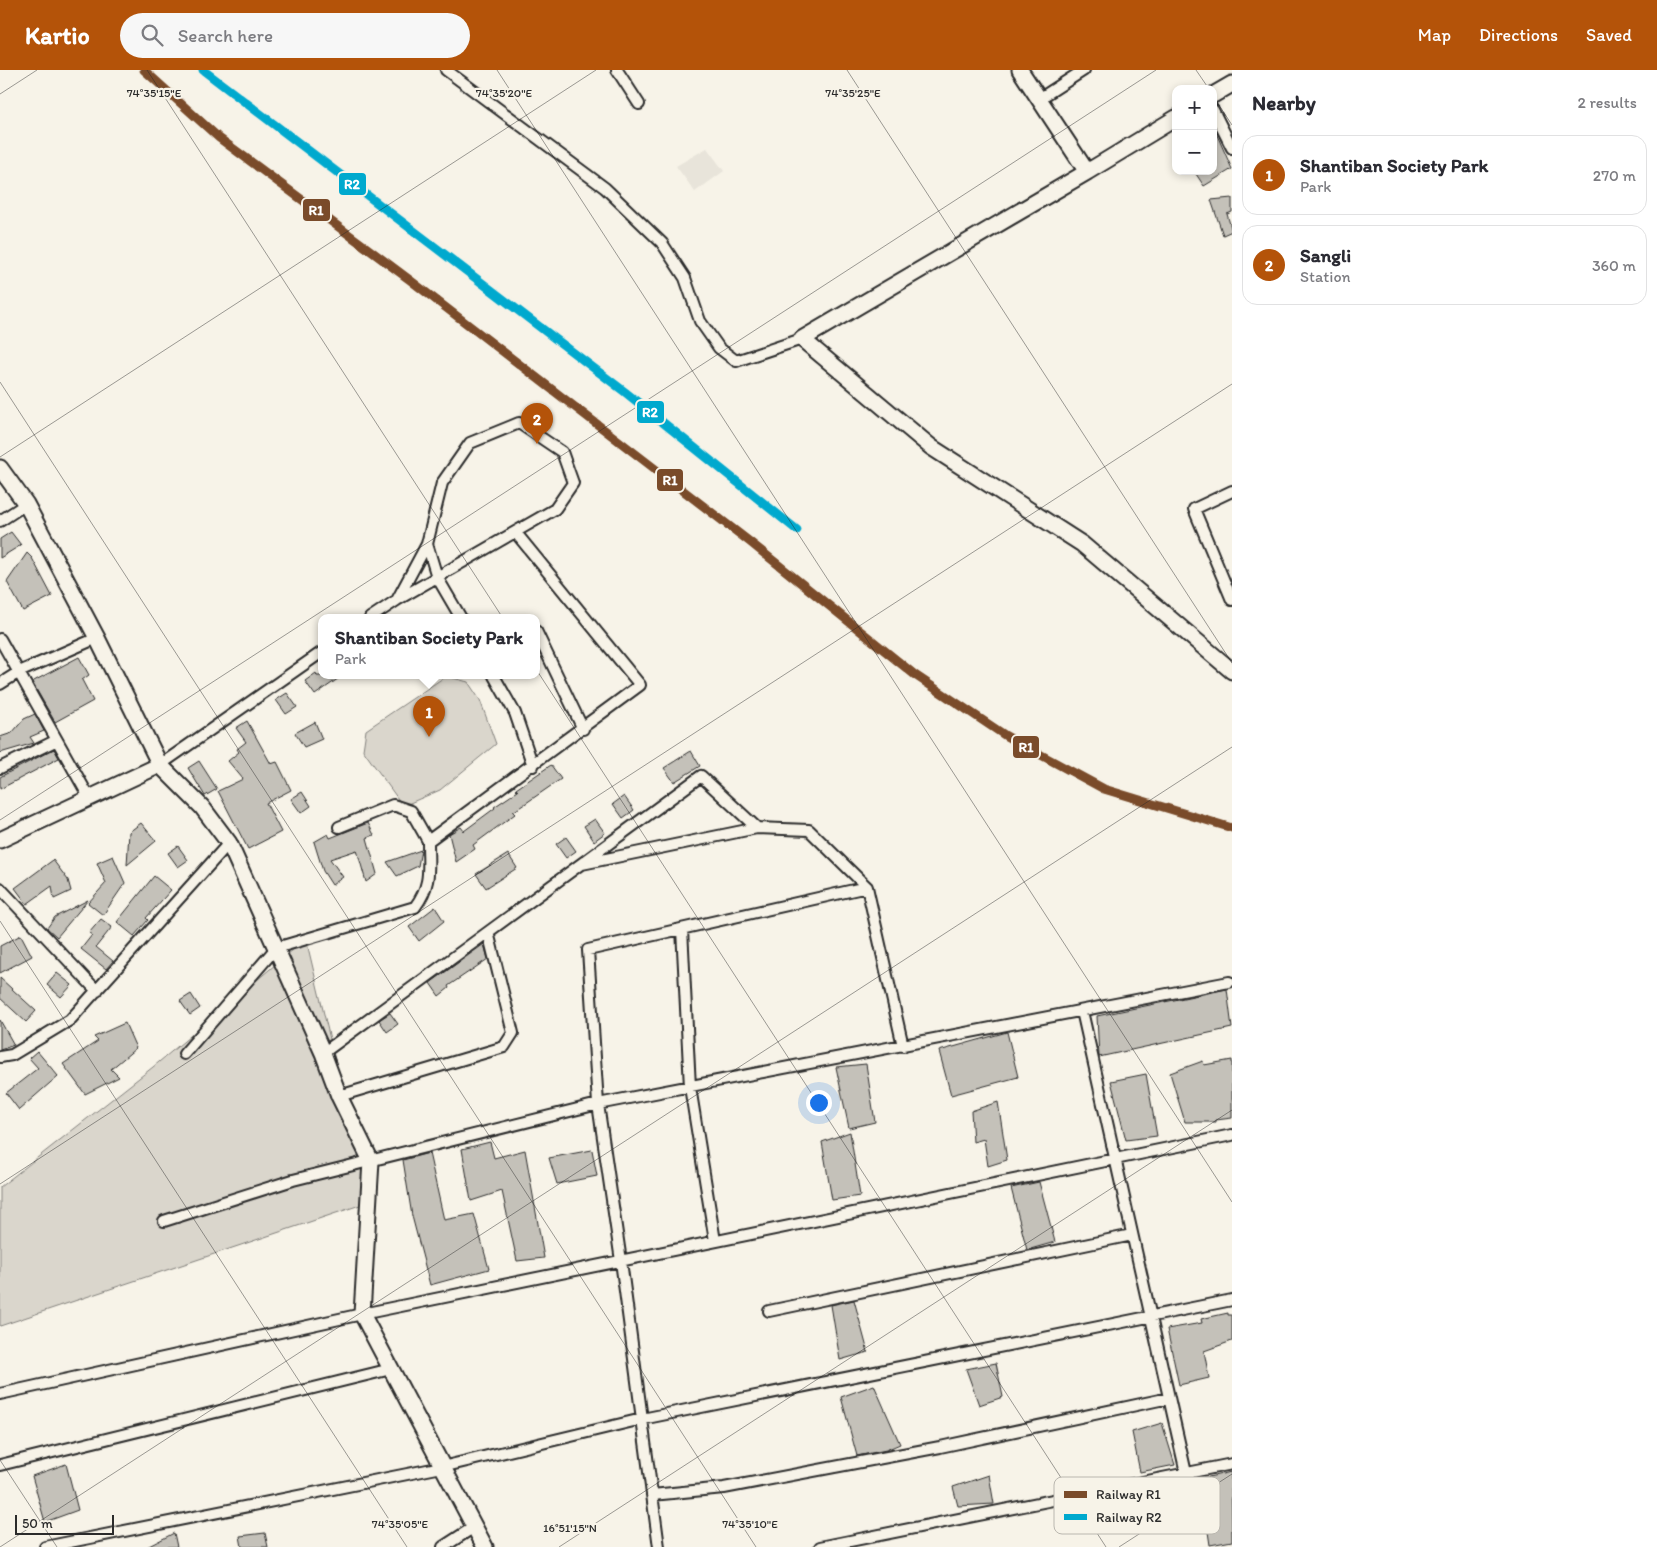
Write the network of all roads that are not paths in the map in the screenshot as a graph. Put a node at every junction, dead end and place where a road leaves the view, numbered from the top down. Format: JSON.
{"nodes":[{"id":1,"x":446,"y":70,"type":"edge"},
{"id":2,"x":617,"y":70,"type":"edge"},
{"id":3,"x":1020,"y":70,"type":"edge"},
{"id":4,"x":1084,"y":70,"type":"edge"},
{"id":5,"x":1232,"y":84,"type":"edge"},
{"id":6,"x":1217,"y":93,"type":"edge"},
{"id":7,"x":1039,"y":100,"type":"junction"},
{"id":8,"x":639,"y":104,"type":"dead end"},
{"id":9,"x":1217,"y":118,"type":"edge"},
{"id":10,"x":1172,"y":120,"type":"edge"},
{"id":11,"x":1232,"y":148,"type":"edge"},
{"id":12,"x":1087,"y":172,"type":"junction"},
{"id":13,"x":802,"y":339,"type":"junction"},
{"id":14,"x":0,"y":468,"type":"edge"},
{"id":15,"x":1232,"y":491,"type":"edge"},
{"id":16,"x":26,"y":504,"type":"junction"},
{"id":17,"x":0,"y":521,"type":"edge"},
{"id":18,"x":516,"y":533,"type":"junction"},
{"id":19,"x":427,"y":544,"type":"junction"},
{"id":20,"x":438,"y":577,"type":"junction"},
{"id":21,"x":397,"y":600,"type":"junction"},
{"id":22,"x":1232,"y":600,"type":"edge"},
{"id":23,"x":376,"y":614,"type":"edge"},
{"id":24,"x":459,"y":614,"type":"edge"},
{"id":25,"x":97,"y":638,"type":"junction"},
{"id":26,"x":0,"y":639,"type":"edge"},
{"id":27,"x":540,"y":639,"type":"edge"},
{"id":28,"x":318,"y":655,"type":"edge"},
{"id":29,"x":1232,"y":671,"type":"edge"},
{"id":30,"x":19,"y":672,"type":"junction"},
{"id":31,"x":496,"y":679,"type":"edge"},
{"id":32,"x":0,"y":684,"type":"edge"},
{"id":33,"x":583,"y":729,"type":"junction"},
{"id":34,"x":57,"y":740,"type":"junction"},
{"id":35,"x":160,"y":765,"type":"junction"},
{"id":36,"x":533,"y":766,"type":"junction"},
{"id":37,"x":0,"y":768,"type":"edge"},
{"id":38,"x":89,"y":797,"type":"junction"},
{"id":39,"x":339,"y":827,"type":"dead end"},
{"id":40,"x":757,"y":828,"type":"junction"},
{"id":41,"x":0,"y":840,"type":"edge"},
{"id":42,"x":428,"y":841,"type":"junction"},
{"id":43,"x":229,"y":843,"type":"junction"},
{"id":44,"x":578,"y":865,"type":"junction"},
{"id":45,"x":867,"y":887,"type":"junction"},
{"id":46,"x":0,"y":888,"type":"edge"},
{"id":47,"x":682,"y":929,"type":"junction"},
{"id":48,"x":488,"y":932,"type":"junction"},
{"id":49,"x":276,"y":948,"type":"junction"},
{"id":50,"x":1229,"y":982,"type":"dead end"},
{"id":51,"x":97,"y":991,"type":"junction"},
{"id":52,"x":1082,"y":1011,"type":"junction"},
{"id":53,"x":903,"y":1046,"type":"junction"},
{"id":54,"x":323,"y":1053,"type":"junction"},
{"id":55,"x":184,"y":1054,"type":"dead end"},
{"id":56,"x":0,"y":1057,"type":"edge"},
{"id":57,"x":690,"y":1087,"type":"junction"},
{"id":58,"x":340,"y":1096,"type":"junction"},
{"id":59,"x":598,"y":1104,"type":"junction"},
{"id":60,"x":1232,"y":1135,"type":"edge"},
{"id":61,"x":1115,"y":1159,"type":"junction"},
{"id":62,"x":371,"y":1161,"type":"junction"},
{"id":63,"x":164,"y":1221,"type":"dead end"},
{"id":64,"x":1132,"y":1235,"type":"junction"},
{"id":65,"x":715,"y":1242,"type":"junction"},
{"id":66,"x":621,"y":1261,"type":"junction"},
{"id":67,"x":1232,"y":1300,"type":"edge"},
{"id":68,"x":770,"y":1311,"type":"dead end"},
{"id":69,"x":362,"y":1314,"type":"junction"},
{"id":70,"x":1150,"y":1317,"type":"junction"},
{"id":71,"x":391,"y":1369,"type":"junction"},
{"id":72,"x":0,"y":1394,"type":"edge"},
{"id":73,"x":1169,"y":1398,"type":"junction"},
{"id":74,"x":642,"y":1419,"type":"junction"},
{"id":75,"x":1232,"y":1464,"type":"edge"},
{"id":76,"x":0,"y":1465,"type":"edge"},
{"id":77,"x":442,"y":1467,"type":"junction"},
{"id":78,"x":1186,"y":1473,"type":"junction"},
{"id":79,"x":1166,"y":1477,"type":"edge"},
{"id":80,"x":652,"y":1495,"type":"junction"},
{"id":81,"x":1054,"y":1500,"type":"edge"},
{"id":82,"x":474,"y":1527,"type":"junction"},
{"id":83,"x":45,"y":1547,"type":"edge"},
{"id":84,"x":443,"y":1547,"type":"edge"},
{"id":85,"x":485,"y":1547,"type":"edge"},
{"id":86,"x":659,"y":1547,"type":"edge"},
{"id":87,"x":820,"y":1547,"type":"edge"}],
"edges":[{"from":1,"to":13,"type":"street"},
{"from":2,"to":8,"type":"street"},
{"from":3,"to":7,"type":"main road"},
{"from":4,"to":7,"type":"street"},
{"from":5,"to":6,"type":"main road"},
{"from":7,"to":12,"type":"main road"},
{"from":9,"to":11,"type":"street"},
{"from":10,"to":12,"type":"main road"},
{"from":12,"to":13,"type":"main road"},
{"from":13,"to":29,"type":"main road"},
{"from":14,"to":16,"type":"main road"},
{"from":15,"to":22,"type":"street"},
{"from":16,"to":17,"type":"street"},
{"from":16,"to":25,"type":"main road"},
{"from":18,"to":19,"type":"street"},
{"from":18,"to":20,"type":"street"},
{"from":18,"to":33,"type":"street"},
{"from":19,"to":20,"type":"street"},
{"from":19,"to":21,"type":"street"},
{"from":20,"to":21,"type":"street"},
{"from":20,"to":24,"type":"street"},
{"from":21,"to":23,"type":"street"},
{"from":25,"to":30,"type":"street"},
{"from":25,"to":35,"type":"main road"},
{"from":26,"to":30,"type":"street"},
{"from":27,"to":33,"type":"street"},
{"from":28,"to":35,"type":"street"},
{"from":30,"to":32,"type":"street"},
{"from":30,"to":34,"type":"street"},
{"from":31,"to":36,"type":"street"},
{"from":33,"to":36,"type":"street"},
{"from":34,"to":37,"type":"street"},
{"from":34,"to":38,"type":"street"},
{"from":35,"to":38,"type":"main road"},
{"from":35,"to":43,"type":"main road"},
{"from":36,"to":42,"type":"street"},
{"from":38,"to":41,"type":"main road"},
{"from":39,"to":42,"type":"street"},
{"from":40,"to":44,"type":"street"},
{"from":40,"to":44,"type":"street"},
{"from":40,"to":45,"type":"street"},
{"from":42,"to":49,"type":"street"},
{"from":43,"to":49,"type":"main road"},
{"from":43,"to":51,"type":"street"},
{"from":44,"to":48,"type":"street"},
{"from":45,"to":47,"type":"street"},
{"from":45,"to":53,"type":"street"},
{"from":46,"to":51,"type":"street"},
{"from":47,"to":57,"type":"street"},
{"from":47,"to":59,"type":"street"},
{"from":48,"to":54,"type":"street"},
{"from":48,"to":58,"type":"street"},
{"from":49,"to":54,"type":"main road"},
{"from":49,"to":55,"type":"street"},
{"from":50,"to":52,"type":"street"},
{"from":51,"to":56,"type":"street"},
{"from":52,"to":53,"type":"street"},
{"from":52,"to":61,"type":"street"},
{"from":53,"to":57,"type":"street"},
{"from":54,"to":58,"type":"main road"},
{"from":57,"to":59,"type":"street"},
{"from":57,"to":65,"type":"street"},
{"from":58,"to":62,"type":"main road"},
{"from":59,"to":62,"type":"street"},
{"from":59,"to":66,"type":"street"},
{"from":60,"to":61,"type":"street"},
{"from":61,"to":64,"type":"street"},
{"from":61,"to":65,"type":"street"},
{"from":62,"to":63,"type":"street"},
{"from":62,"to":69,"type":"main road"},
{"from":64,"to":68,"type":"street"},
{"from":64,"to":70,"type":"street"},
{"from":65,"to":66,"type":"street"},
{"from":66,"to":69,"type":"street"},
{"from":66,"to":74,"type":"street"},
{"from":67,"to":70,"type":"street"},
{"from":69,"to":71,"type":"main road"},
{"from":69,"to":72,"type":"street"},
{"from":70,"to":73,"type":"street"},
{"from":70,"to":74,"type":"street"},
{"from":71,"to":76,"type":"street"},
{"from":71,"to":77,"type":"main road"},
{"from":73,"to":78,"type":"street"},
{"from":73,"to":80,"type":"street"},
{"from":74,"to":77,"type":"street"},
{"from":74,"to":80,"type":"street"},
{"from":75,"to":78,"type":"street"},
{"from":77,"to":82,"type":"main road"},
{"from":77,"to":83,"type":"street"},
{"from":78,"to":79,"type":"street"},
{"from":80,"to":86,"type":"street"},
{"from":81,"to":87,"type":"street"},
{"from":82,"to":84,"type":"street"},
{"from":82,"to":85,"type":"main road"}]}
